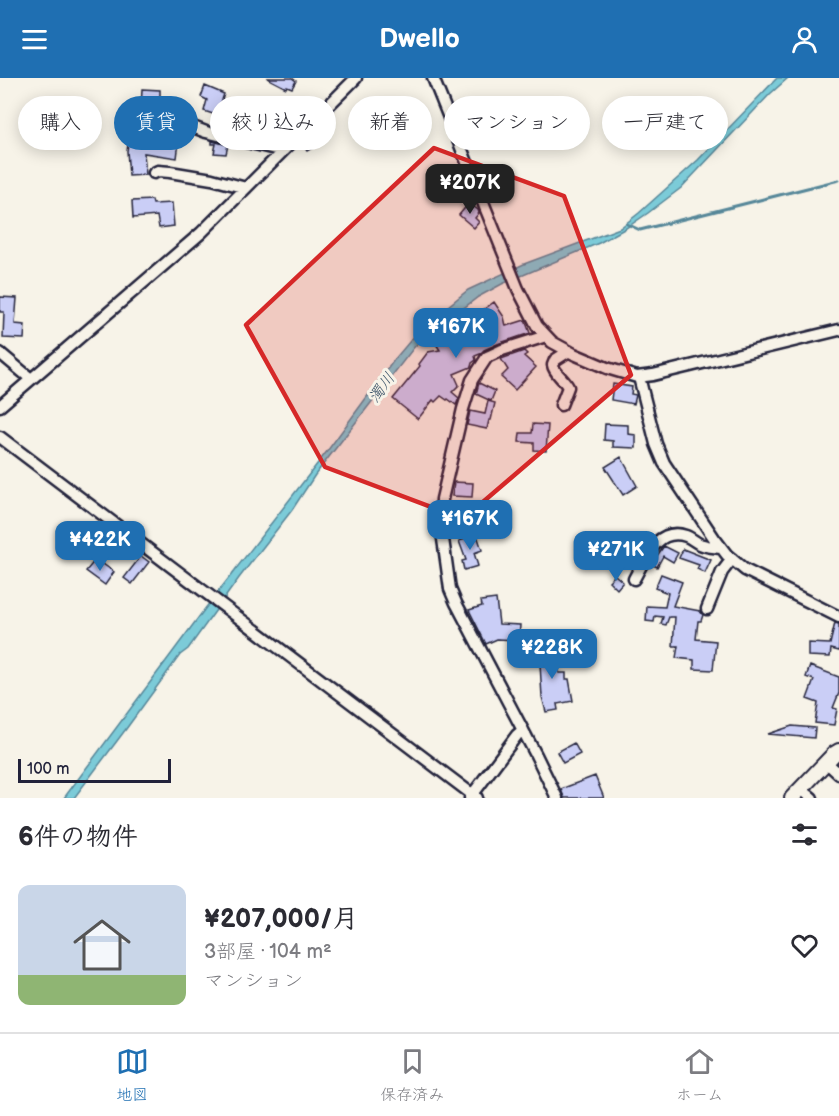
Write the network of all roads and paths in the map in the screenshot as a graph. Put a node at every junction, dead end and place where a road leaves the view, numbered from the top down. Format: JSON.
{"nodes":[{"id":1,"x":356,"y":78,"type":"edge"},
{"id":2,"x":433,"y":78,"type":"edge"},
{"id":3,"x":198,"y":129,"type":"edge"},
{"id":4,"x":283,"y":151,"type":"junction"},
{"id":5,"x":154,"y":173,"type":"dead end"},
{"id":6,"x":246,"y":188,"type":"junction"},
{"id":7,"x":839,"y":330,"type":"edge"},
{"id":8,"x":546,"y":336,"type":"junction"},
{"id":9,"x":569,"y":351,"type":"junction"},
{"id":10,"x":0,"y":352,"type":"edge"},
{"id":11,"x":639,"y":377,"type":"junction"},
{"id":12,"x":31,"y":380,"type":"junction"},
{"id":13,"x":561,"y":405,"type":"dead end"},
{"id":14,"x":0,"y":406,"type":"edge"},
{"id":15,"x":0,"y":437,"type":"edge"},
{"id":16,"x":721,"y":548,"type":"junction"},
{"id":17,"x":732,"y":559,"type":"junction"},
{"id":18,"x":634,"y":579,"type":"dead end"},
{"id":19,"x":707,"y":609,"type":"dead end"},
{"id":20,"x":839,"y":617,"type":"edge"},
{"id":21,"x":523,"y":730,"type":"junction"},
{"id":22,"x":839,"y":751,"type":"edge"},
{"id":23,"x":826,"y":762,"type":"junction"},
{"id":24,"x":839,"y":774,"type":"edge"},
{"id":25,"x":796,"y":794,"type":"edge"},
{"id":26,"x":473,"y":797,"type":"edge"},
{"id":27,"x":557,"y":798,"type":"edge"},
{"id":28,"x":812,"y":798,"type":"edge"}],
"edges":[{"from":1,"to":4,"type":"street"},
{"from":2,"to":8,"type":"street"},
{"from":3,"to":4,"type":"street"},
{"from":4,"to":6,"type":"street"},
{"from":5,"to":6,"type":"street"},
{"from":6,"to":12,"type":"street"},
{"from":7,"to":11,"type":"street"},
{"from":8,"to":9,"type":"street"},
{"from":8,"to":21,"type":"street"},
{"from":9,"to":11,"type":"street"},
{"from":9,"to":13,"type":"street"},
{"from":10,"to":12,"type":"street"},
{"from":11,"to":16,"type":"street"},
{"from":12,"to":14,"type":"street"},
{"from":15,"to":26,"type":"street"},
{"from":16,"to":17,"type":"street"},
{"from":16,"to":18,"type":"street"},
{"from":17,"to":19,"type":"street"},
{"from":17,"to":20,"type":"street"},
{"from":21,"to":26,"type":"street"},
{"from":21,"to":27,"type":"street"},
{"from":22,"to":23,"type":"main road"},
{"from":23,"to":24,"type":"street"},
{"from":23,"to":25,"type":"main road"},
{"from":25,"to":28,"type":"street"}]}
